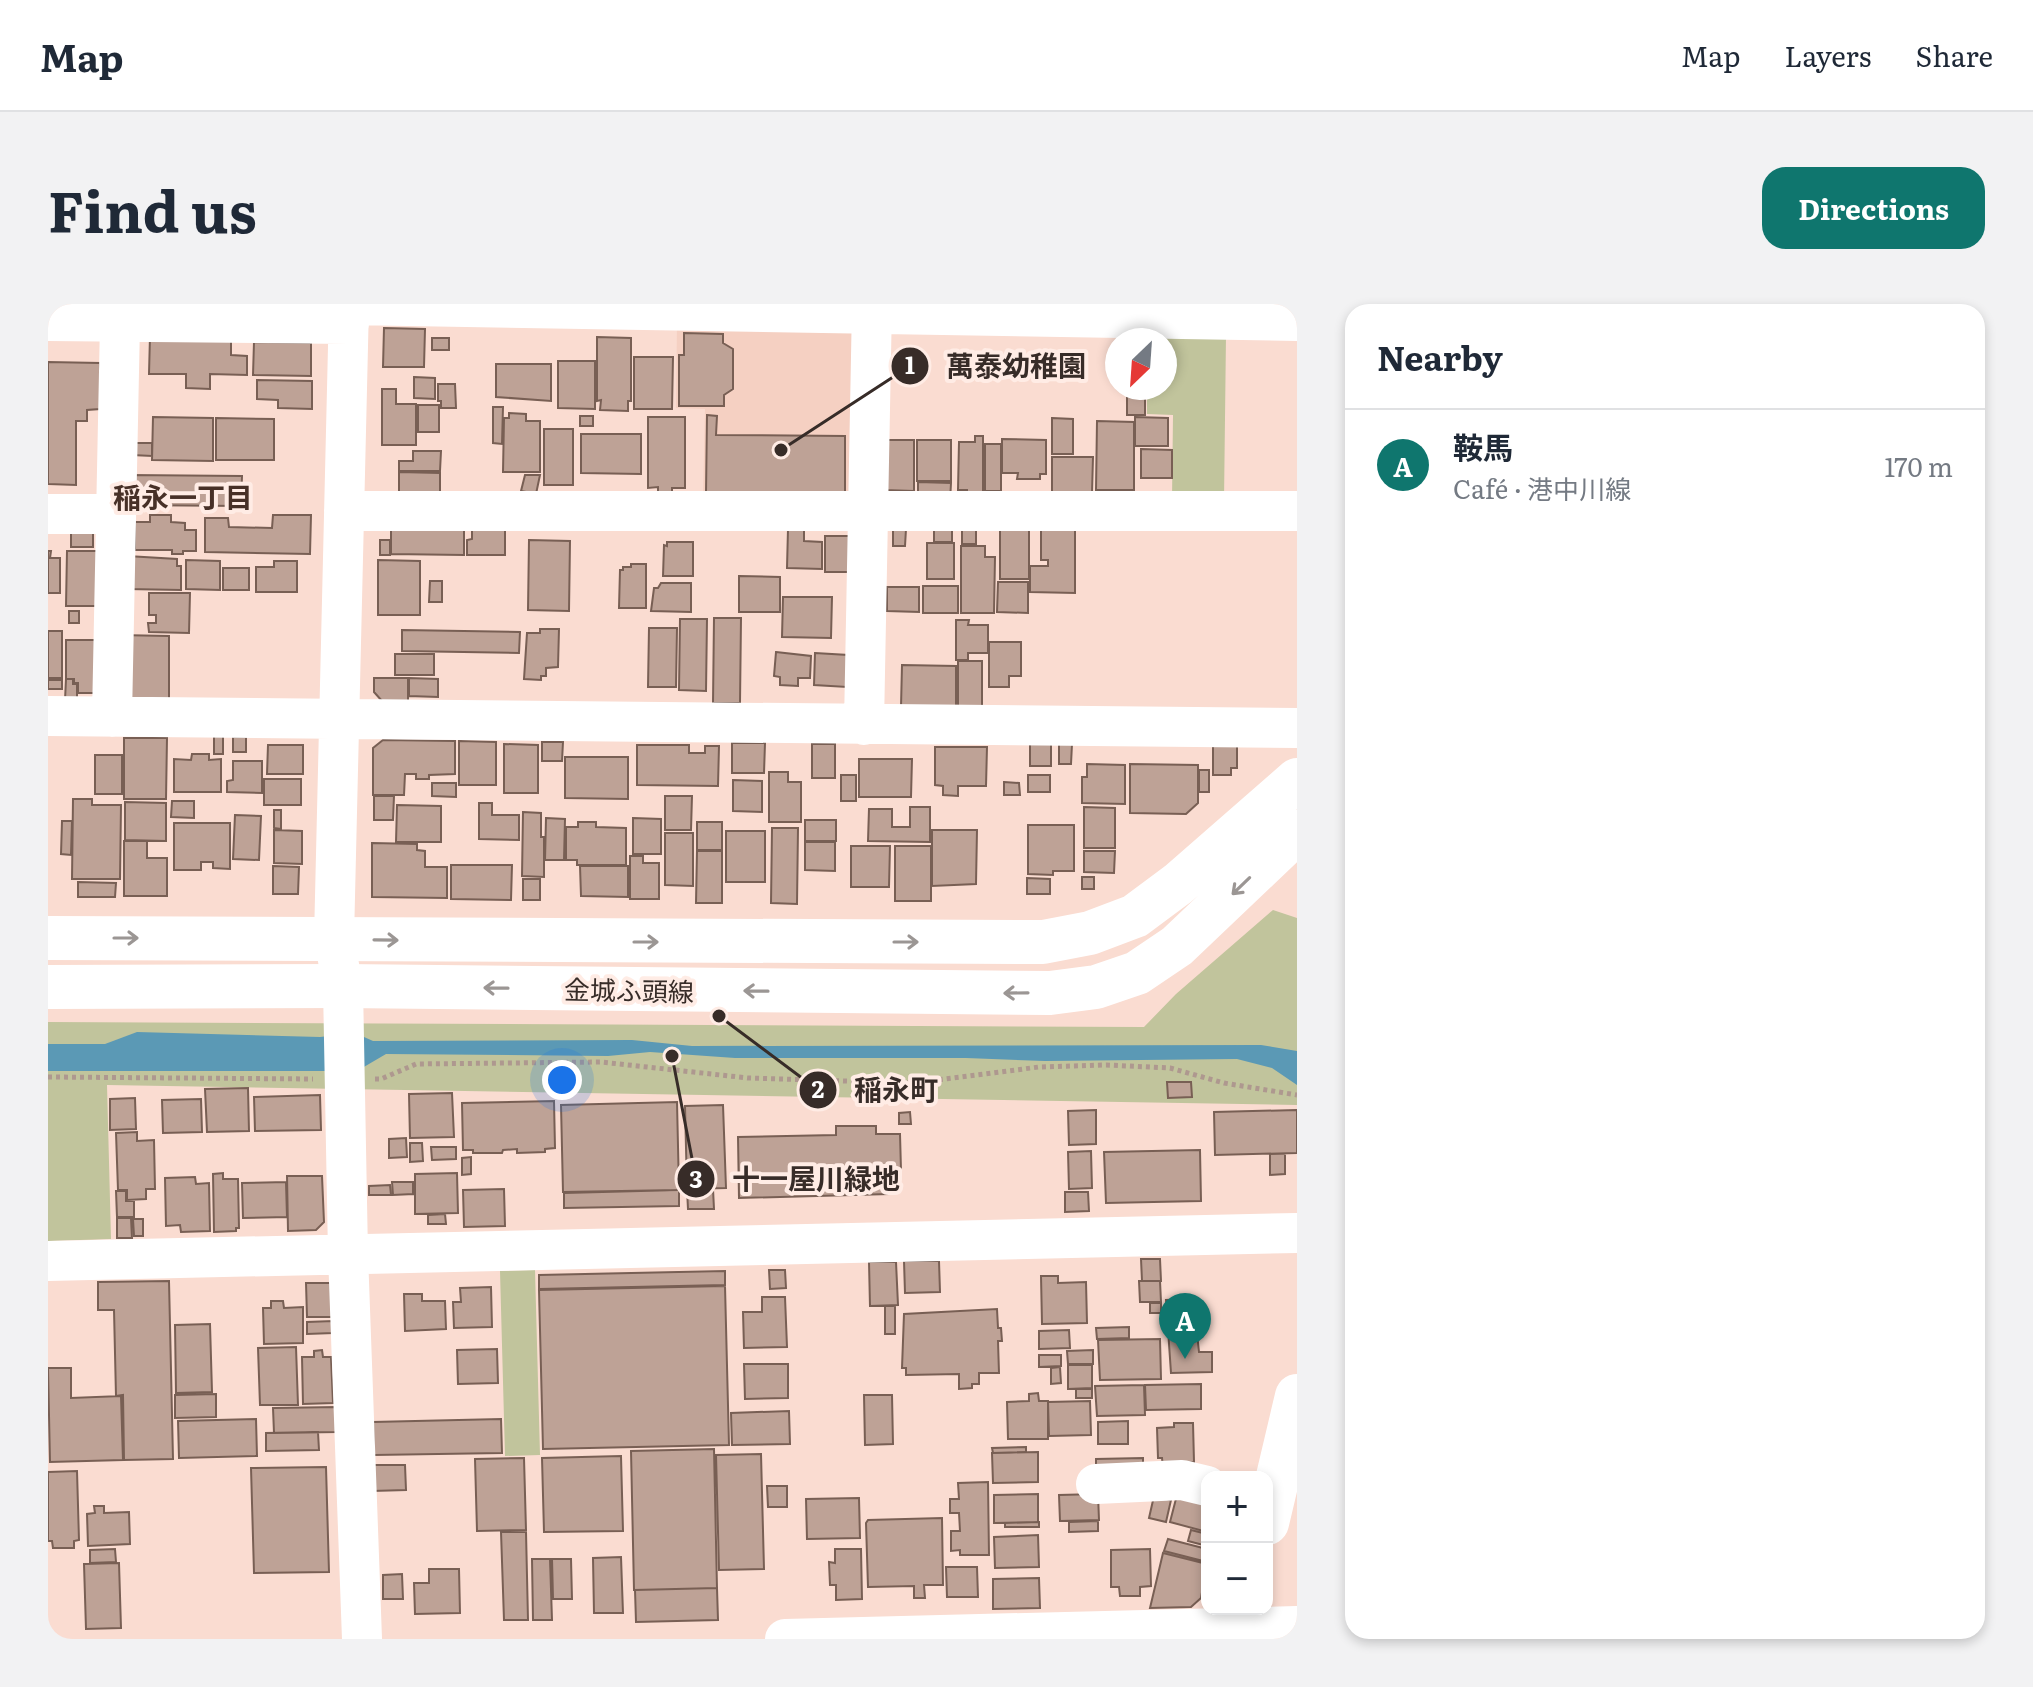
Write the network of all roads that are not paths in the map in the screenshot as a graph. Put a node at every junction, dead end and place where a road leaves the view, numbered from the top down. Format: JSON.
{"nodes":[{"id":1,"x":872,"y":309,"type":"edge"},
{"id":2,"x":349,"y":311,"type":"edge"},
{"id":3,"x":48,"y":321,"type":"edge"},
{"id":4,"x":1297,"y":321,"type":"edge"},
{"id":5,"x":120,"y":322,"type":"junction"},
{"id":6,"x":868,"y":510,"type":"junction"},
{"id":7,"x":344,"y":511,"type":"junction"},
{"id":8,"x":1297,"y":511,"type":"edge"},
{"id":9,"x":48,"y":514,"type":"edge"},
{"id":10,"x":116,"y":514,"type":"junction"},
{"id":11,"x":48,"y":716,"type":"edge"},
{"id":12,"x":112,"y":717,"type":"junction"},
{"id":13,"x":339,"y":720,"type":"junction"},
{"id":14,"x":864,"y":725,"type":"junction"},
{"id":15,"x":1297,"y":728,"type":"edge"},
{"id":16,"x":1297,"y":780,"type":"edge"},
{"id":17,"x":1297,"y":832,"type":"edge"},
{"id":18,"x":48,"y":938,"type":"edge"},
{"id":19,"x":334,"y":939,"type":"junction"},
{"id":20,"x":343,"y":986,"type":"junction"},
{"id":21,"x":48,"y":987,"type":"edge"},
{"id":22,"x":1297,"y":1233,"type":"edge"},
{"id":23,"x":348,"y":1254,"type":"junction"},
{"id":24,"x":48,"y":1261,"type":"edge"},
{"id":25,"x":1297,"y":1396,"type":"edge"},
{"id":26,"x":1096,"y":1484,"type":"dead end"},
{"id":27,"x":1201,"y":1485,"type":"edge"},
{"id":28,"x":1273,"y":1491,"type":"edge"},
{"id":29,"x":1243,"y":1625,"type":"edge"},
{"id":30,"x":1297,"y":1626,"type":"edge"},
{"id":31,"x":362,"y":1639,"type":"edge"},
{"id":32,"x":785,"y":1639,"type":"edge"}],
"edges":[{"from":1,"to":2,"type":"street"},
{"from":1,"to":4,"type":"street"},
{"from":1,"to":6,"type":"street"},
{"from":2,"to":5,"type":"street"},
{"from":2,"to":7,"type":"street"},
{"from":3,"to":5,"type":"street"},
{"from":5,"to":10,"type":"street"},
{"from":6,"to":7,"type":"street"},
{"from":6,"to":8,"type":"street"},
{"from":6,"to":14,"type":"street"},
{"from":7,"to":13,"type":"street"},
{"from":9,"to":10,"type":"street"},
{"from":10,"to":12,"type":"street"},
{"from":11,"to":12,"type":"street"},
{"from":12,"to":13,"type":"street"},
{"from":13,"to":14,"type":"street"},
{"from":13,"to":19,"type":"street"},
{"from":14,"to":15,"type":"street"},
{"from":19,"to":16,"type":"main road","name":"金城ふ頭線","one_way":true},
{"from":17,"to":20,"type":"main road","name":"金城ふ頭線","one_way":true},
{"from":18,"to":19,"type":"main road","name":"金城ふ頭線","one_way":true},
{"from":19,"to":20,"type":"street"},
{"from":20,"to":21,"type":"main road","name":"金城ふ頭線"},
{"from":20,"to":23,"type":"street"},
{"from":22,"to":23,"type":"street"},
{"from":23,"to":24,"type":"street"},
{"from":23,"to":31,"type":"street"},
{"from":25,"to":28,"type":"main road"},
{"from":26,"to":27,"type":"street"},
{"from":29,"to":30,"type":"street"},
{"from":29,"to":32,"type":"street"}]}
